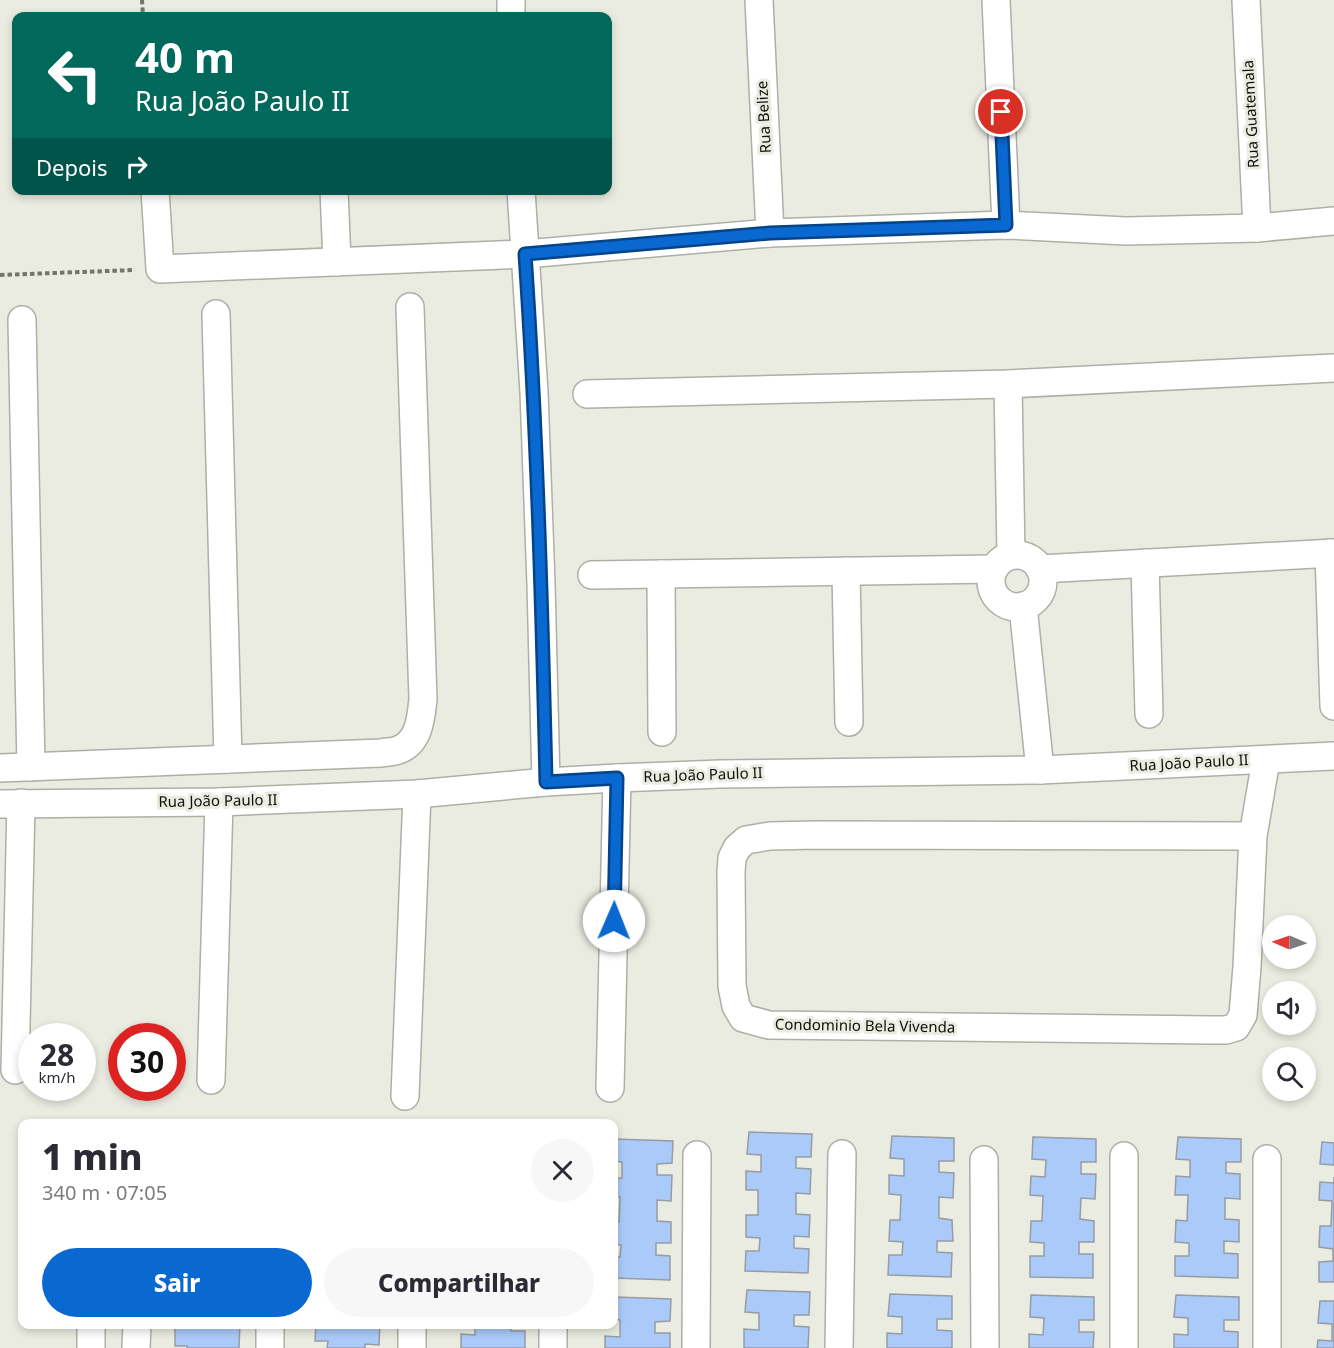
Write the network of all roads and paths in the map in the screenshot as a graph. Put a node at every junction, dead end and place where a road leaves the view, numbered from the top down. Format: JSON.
{"nodes":[{"id":1,"x":759,"y":0,"type":"edge"},
{"id":2,"x":996,"y":0,"type":"edge"},
{"id":3,"x":1246,"y":0,"type":"edge"},
{"id":4,"x":155,"y":195,"type":"edge"},
{"id":5,"x":334,"y":195,"type":"edge"},
{"id":6,"x":521,"y":195,"type":"edge"},
{"id":7,"x":1334,"y":221,"type":"edge"},
{"id":8,"x":1006,"y":225,"type":"junction"},
{"id":9,"x":1257,"y":228,"type":"junction"},
{"id":10,"x":770,"y":233,"type":"junction"},
{"id":11,"x":525,"y":254,"type":"junction"},
{"id":12,"x":337,"y":262,"type":"junction"},
{"id":13,"x":160,"y":269,"type":"junction"},
{"id":14,"x":0,"y":275,"type":"edge"},
{"id":15,"x":410,"y":307,"type":"dead end"},
{"id":16,"x":216,"y":314,"type":"dead end"},
{"id":17,"x":21,"y":320,"type":"dead end"},
{"id":18,"x":1334,"y":368,"type":"edge"},
{"id":19,"x":1008,"y":384,"type":"junction"},
{"id":20,"x":587,"y":394,"type":"dead end"},
{"id":21,"x":1332,"y":553,"type":"edge"},
{"id":22,"x":1002,"y":562,"type":"junction"},
{"id":23,"x":1145,"y":563,"type":"junction"},
{"id":24,"x":1040,"y":569,"type":"junction"},
{"id":25,"x":846,"y":571,"type":"junction"},
{"id":26,"x":661,"y":574,"type":"junction"},
{"id":27,"x":592,"y":575,"type":"dead end"},
{"id":28,"x":1023,"y":606,"type":"junction"},
{"id":29,"x":1334,"y":706,"type":"edge"},
{"id":30,"x":1149,"y":714,"type":"dead end"},
{"id":31,"x":849,"y":722,"type":"dead end"},
{"id":32,"x":662,"y":732,"type":"dead end"},
{"id":33,"x":1334,"y":756,"type":"edge"},
{"id":34,"x":228,"y":759,"type":"junction"},
{"id":35,"x":1266,"y":760,"type":"junction"},
{"id":36,"x":31,"y":767,"type":"junction"},
{"id":37,"x":0,"y":768,"type":"edge"},
{"id":38,"x":1040,"y":770,"type":"junction"},
{"id":39,"x":617,"y":778,"type":"junction"},
{"id":40,"x":546,"y":782,"type":"junction"},
{"id":41,"x":417,"y":794,"type":"junction"},
{"id":42,"x":219,"y":802,"type":"junction"},
{"id":43,"x":10,"y":804,"type":"edge"},
{"id":44,"x":1253,"y":836,"type":"junction"},
{"id":45,"x":15,"y":1070,"type":"dead end"},
{"id":46,"x":211,"y":1080,"type":"dead end"},
{"id":47,"x":610,"y":1088,"type":"dead end"},
{"id":48,"x":405,"y":1096,"type":"dead end"},
{"id":49,"x":842,"y":1154,"type":"dead end"},
{"id":50,"x":697,"y":1155,"type":"dead end"},
{"id":51,"x":1124,"y":1155,"type":"dead end"},
{"id":52,"x":1266,"y":1159,"type":"dead end"},
{"id":53,"x":984,"y":1160,"type":"dead end"},
{"id":54,"x":91,"y":1329,"type":"edge"},
{"id":55,"x":136,"y":1329,"type":"edge"},
{"id":56,"x":270,"y":1329,"type":"edge"},
{"id":57,"x":412,"y":1329,"type":"edge"},
{"id":58,"x":553,"y":1329,"type":"edge"},
{"id":59,"x":91,"y":1348,"type":"edge"},
{"id":60,"x":136,"y":1348,"type":"edge"},
{"id":61,"x":270,"y":1348,"type":"edge"},
{"id":62,"x":412,"y":1348,"type":"edge"},
{"id":63,"x":553,"y":1348,"type":"edge"},
{"id":64,"x":696,"y":1348,"type":"edge"},
{"id":65,"x":839,"y":1348,"type":"edge"},
{"id":66,"x":985,"y":1348,"type":"edge"},
{"id":67,"x":1124,"y":1348,"type":"edge"},
{"id":68,"x":1268,"y":1348,"type":"edge"}],
"edges":[{"from":1,"to":10,"type":"street","name":"Rua Belize"},
{"from":2,"to":8,"type":"street"},
{"from":3,"to":9,"type":"street","name":"Rua Guatemala"},
{"from":4,"to":13,"type":"street"},
{"from":5,"to":12,"type":"street"},
{"from":6,"to":11,"type":"street"},
{"from":7,"to":9,"type":"street"},
{"from":8,"to":9,"type":"street"},
{"from":8,"to":10,"type":"street"},
{"from":10,"to":11,"type":"street"},
{"from":11,"to":12,"type":"street"},
{"from":11,"to":40,"type":"street"},
{"from":12,"to":13,"type":"street"},
{"from":13,"to":14,"type":"path"},
{"from":15,"to":34,"type":"street"},
{"from":16,"to":34,"type":"street"},
{"from":17,"to":36,"type":"street"},
{"from":18,"to":19,"type":"street"},
{"from":19,"to":20,"type":"street"},
{"from":19,"to":22,"type":"street"},
{"from":21,"to":23,"type":"street"},
{"from":21,"to":29,"type":"street"},
{"from":22,"to":24,"type":"street"},
{"from":22,"to":25,"type":"street"},
{"from":22,"to":28,"type":"street"},
{"from":23,"to":24,"type":"street"},
{"from":23,"to":30,"type":"street"},
{"from":24,"to":28,"type":"street"},
{"from":25,"to":26,"type":"street"},
{"from":25,"to":31,"type":"street"},
{"from":26,"to":27,"type":"street"},
{"from":26,"to":32,"type":"street"},
{"from":28,"to":38,"type":"street"},
{"from":33,"to":35,"type":"street","name":"Rua João Paulo II"},
{"from":34,"to":36,"type":"street"},
{"from":35,"to":38,"type":"street","name":"Rua João Paulo II"},
{"from":35,"to":44,"type":"street","name":"Condominio Bela Vivenda"},
{"from":36,"to":37,"type":"street"},
{"from":38,"to":39,"type":"street","name":"Rua João Paulo II"},
{"from":39,"to":40,"type":"street","name":"Rua João Paulo II"},
{"from":39,"to":47,"type":"street"},
{"from":40,"to":41,"type":"street","name":"Rua João Paulo II"},
{"from":41,"to":42,"type":"street","name":"Rua João Paulo II"},
{"from":41,"to":48,"type":"street"},
{"from":42,"to":43,"type":"street","name":"Rua João Paulo II"},
{"from":42,"to":46,"type":"street"},
{"from":43,"to":45,"type":"street"},
{"from":44,"to":44,"type":"street","name":"Condominio Bela Vivenda"},
{"from":49,"to":65,"type":"street"},
{"from":50,"to":64,"type":"street"},
{"from":51,"to":67,"type":"street"},
{"from":52,"to":68,"type":"street"},
{"from":53,"to":66,"type":"street"},
{"from":54,"to":59,"type":"street"},
{"from":55,"to":60,"type":"street"},
{"from":56,"to":61,"type":"street"},
{"from":57,"to":62,"type":"street"},
{"from":58,"to":63,"type":"street"}]}
